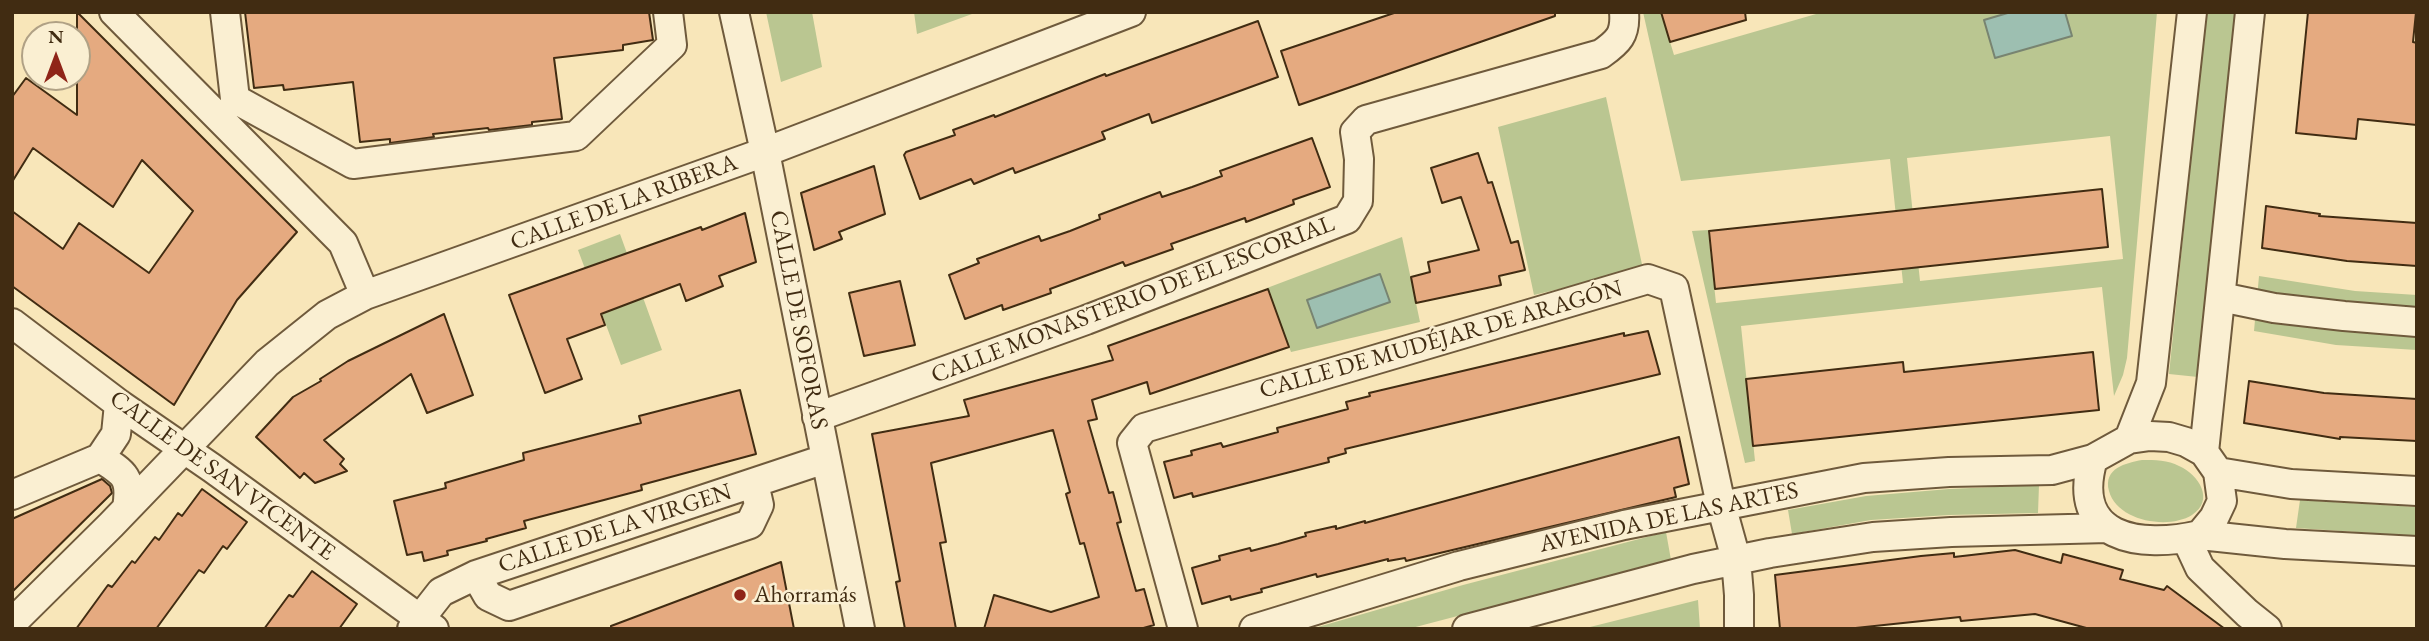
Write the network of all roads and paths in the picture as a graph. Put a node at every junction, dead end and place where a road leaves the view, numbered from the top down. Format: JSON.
{"nodes":[{"id":1,"x":114,"y":12,"type":"edge"},
{"id":2,"x":225,"y":12,"type":"edge"},
{"id":3,"x":668,"y":12,"type":"edge"},
{"id":4,"x":734,"y":12,"type":"edge"},
{"id":5,"x":1132,"y":12,"type":"edge"},
{"id":6,"x":1624,"y":12,"type":"edge"},
{"id":7,"x":2192,"y":12,"type":"edge"},
{"id":8,"x":2250,"y":12,"type":"edge"},
{"id":9,"x":1103,"y":17,"type":"edge"},
{"id":10,"x":765,"y":152,"type":"junction"},
{"id":11,"x":365,"y":295,"type":"junction"},
{"id":12,"x":2221,"y":296,"type":"junction"},
{"id":13,"x":2417,"y":322,"type":"edge"},
{"id":14,"x":12,"y":323,"type":"edge"},
{"id":15,"x":119,"y":404,"type":"junction"},
{"id":16,"x":817,"y":417,"type":"junction"},
{"id":17,"x":2129,"y":439,"type":"junction"},
{"id":18,"x":184,"y":448,"type":"junction"},
{"id":19,"x":100,"y":458,"type":"junction"},
{"id":20,"x":825,"y":459,"type":"junction"},
{"id":21,"x":2093,"y":459,"type":"junction"},
{"id":22,"x":2211,"y":462,"type":"junction"},
{"id":23,"x":754,"y":482,"type":"junction"},
{"id":24,"x":2417,"y":491,"type":"edge"},
{"id":25,"x":12,"y":495,"type":"edge"},
{"id":26,"x":1721,"y":505,"type":"junction"},
{"id":27,"x":127,"y":508,"type":"junction"},
{"id":28,"x":2108,"y":528,"type":"junction"},
{"id":29,"x":2193,"y":537,"type":"junction"},
{"id":30,"x":2417,"y":551,"type":"edge"},
{"id":31,"x":1735,"y":559,"type":"junction"},
{"id":32,"x":476,"y":575,"type":"junction"},
{"id":33,"x":12,"y":624,"type":"edge"},
{"id":34,"x":422,"y":625,"type":"edge"},
{"id":35,"x":860,"y":629,"type":"edge"},
{"id":36,"x":1183,"y":629,"type":"edge"},
{"id":37,"x":1254,"y":629,"type":"edge"},
{"id":38,"x":1467,"y":629,"type":"edge"},
{"id":39,"x":1739,"y":629,"type":"edge"},
{"id":40,"x":2267,"y":629,"type":"edge"}],
"edges":[{"from":1,"to":11,"type":"street"},
{"from":2,"to":3,"type":"street"},
{"from":4,"to":10,"type":"street","name":"CALLE DE SOFORAS"},
{"from":5,"to":9,"type":"street","name":"CALLE DE LA RIBERA"},
{"from":6,"to":16,"type":"street","name":"CALLE MONASTERIO DE EL ESCORIAL"},
{"from":7,"to":17,"type":"street"},
{"from":8,"to":12,"type":"street"},
{"from":9,"to":10,"type":"street","name":"CALLE DE LA RIBERA"},
{"from":10,"to":11,"type":"street","name":"CALLE DE LA RIBERA"},
{"from":10,"to":16,"type":"street","name":"CALLE DE SOFORAS"},
{"from":11,"to":18,"type":"street","name":"CALLE DE LA RIBERA"},
{"from":12,"to":13,"type":"street"},
{"from":12,"to":22,"type":"street"},
{"from":14,"to":15,"type":"street","name":"CALLE DE SAN VICENTE"},
{"from":15,"to":18,"type":"street","name":"CALLE DE SAN VICENTE"},
{"from":15,"to":19,"type":"street"},
{"from":16,"to":20,"type":"street","name":"CALLE DE SOFORAS"},
{"from":17,"to":21,"type":"street"},
{"from":17,"to":22,"type":"street"},
{"from":18,"to":27,"type":"street","name":"CALLE DE LA RIBERA"},
{"from":18,"to":34,"type":"street","name":"CALLE DE SAN VICENTE"},
{"from":19,"to":25,"type":"street"},
{"from":19,"to":27,"type":"street"},
{"from":20,"to":23,"type":"street","name":"CALLE DE LA VIRGEN"},
{"from":20,"to":35,"type":"street","name":"CALLE DE SOFORAS"},
{"from":21,"to":26,"type":"street","name":"AVENIDA DE LAS ARTES"},
{"from":21,"to":28,"type":"street"},
{"from":22,"to":24,"type":"street"},
{"from":22,"to":29,"type":"street"},
{"from":23,"to":32,"type":"street","name":"CALLE DE LA VIRGEN"},
{"from":23,"to":32,"type":"street","name":"CALLE DE LA VIRGEN"},
{"from":26,"to":31,"type":"street","name":"CALLE DE MUDÉJAR DE ARAGÓN"},
{"from":26,"to":36,"type":"street","name":"CALLE DE MUDÉJAR DE ARAGÓN"},
{"from":26,"to":37,"type":"street","name":"AVENIDA DE LAS ARTES"},
{"from":27,"to":33,"type":"street","name":"CALLE DE LA RIBERA"},
{"from":28,"to":29,"type":"street"},
{"from":28,"to":31,"type":"street"},
{"from":29,"to":30,"type":"street"},
{"from":29,"to":40,"type":"street"},
{"from":31,"to":38,"type":"street"},
{"from":31,"to":39,"type":"street","name":"CALLE DE MUDÉJAR DE ARAGÓN"},
{"from":32,"to":34,"type":"street","name":"CALLE DE LA VIRGEN"}]}
